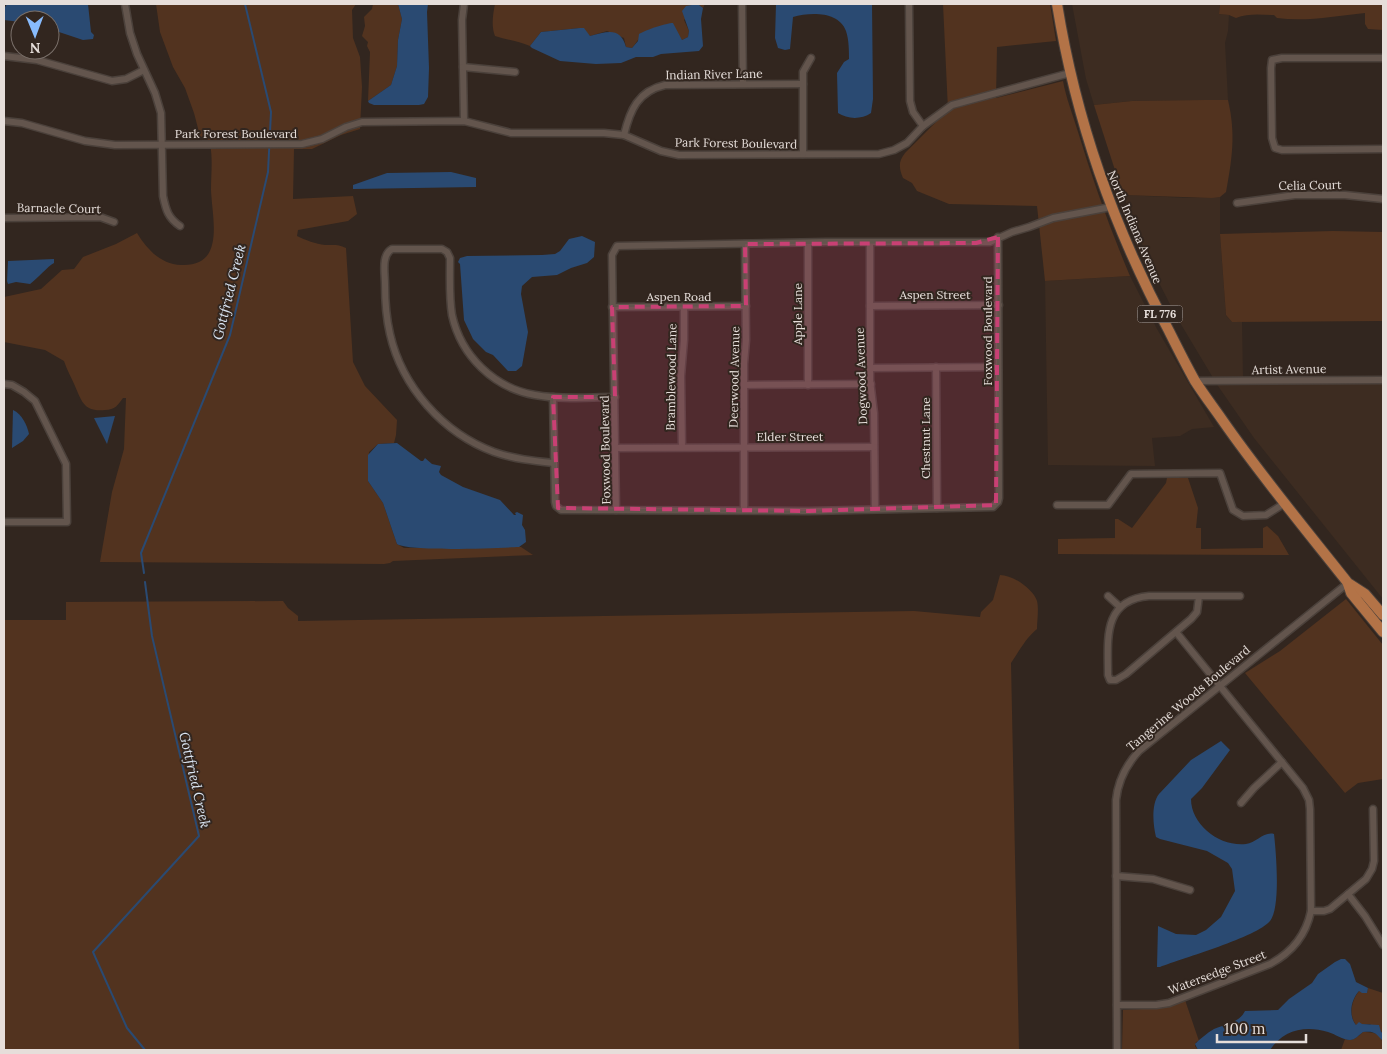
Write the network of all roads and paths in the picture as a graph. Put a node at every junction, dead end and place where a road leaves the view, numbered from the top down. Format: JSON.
{"nodes":[{"id":1,"x":125,"y":4,"type":"edge"},
{"id":2,"x":464,"y":4,"type":"edge"},
{"id":3,"x":742,"y":4,"type":"edge"},
{"id":4,"x":909,"y":4,"type":"edge"},
{"id":5,"x":1057,"y":4,"type":"edge"},
{"id":6,"x":4,"y":56,"type":"edge"},
{"id":7,"x":810,"y":58,"type":"dead end"},
{"id":8,"x":1383,"y":58,"type":"edge"},
{"id":9,"x":463,"y":67,"type":"junction"},
{"id":10,"x":144,"y":70,"type":"junction"},
{"id":11,"x":515,"y":72,"type":"dead end"},
{"id":12,"x":1070,"y":73,"type":"junction"},
{"id":13,"x":743,"y":84,"type":"junction"},
{"id":14,"x":802,"y":84,"type":"junction"},
{"id":15,"x":4,"y":121,"type":"edge"},
{"id":16,"x":464,"y":121,"type":"junction"},
{"id":17,"x":924,"y":126,"type":"junction"},
{"id":18,"x":624,"y":135,"type":"junction"},
{"id":19,"x":163,"y":145,"type":"junction"},
{"id":20,"x":1383,"y":149,"type":"edge"},
{"id":21,"x":803,"y":154,"type":"junction"},
{"id":22,"x":1383,"y":199,"type":"edge"},
{"id":23,"x":1237,"y":203,"type":"dead end"},
{"id":24,"x":1111,"y":207,"type":"junction"},
{"id":25,"x":4,"y":218,"type":"edge"},
{"id":26,"x":114,"y":222,"type":"dead end"},
{"id":27,"x":180,"y":226,"type":"dead end"},
{"id":28,"x":998,"y":237,"type":"junction"},
{"id":29,"x":808,"y":243,"type":"junction"},
{"id":30,"x":745,"y":244,"type":"junction"},
{"id":31,"x":870,"y":244,"type":"junction"},
{"id":32,"x":999,"y":305,"type":"junction"},
{"id":33,"x":746,"y":306,"type":"junction"},
{"id":34,"x":870,"y":306,"type":"junction"},
{"id":35,"x":612,"y":307,"type":"junction"},
{"id":36,"x":684,"y":307,"type":"junction"},
{"id":37,"x":936,"y":367,"type":"junction"},
{"id":38,"x":998,"y":367,"type":"junction"},
{"id":39,"x":870,"y":368,"type":"junction"},
{"id":40,"x":1383,"y":380,"type":"edge"},
{"id":41,"x":1195,"y":381,"type":"junction"},
{"id":42,"x":4,"y":384,"type":"edge"},
{"id":43,"x":871,"y":384,"type":"junction"},
{"id":44,"x":744,"y":385,"type":"junction"},
{"id":45,"x":808,"y":385,"type":"junction"},
{"id":46,"x":615,"y":396,"type":"junction"},
{"id":47,"x":553,"y":397,"type":"junction"},
{"id":48,"x":682,"y":447,"type":"junction"},
{"id":49,"x":874,"y":447,"type":"junction"},
{"id":50,"x":616,"y":448,"type":"junction"},
{"id":51,"x":744,"y":448,"type":"junction"},
{"id":52,"x":554,"y":463,"type":"junction"},
{"id":53,"x":1285,"y":503,"type":"junction"},
{"id":54,"x":1057,"y":506,"type":"dead end"},
{"id":55,"x":875,"y":508,"type":"junction"},
{"id":56,"x":937,"y":508,"type":"junction"},
{"id":57,"x":744,"y":509,"type":"junction"},
{"id":58,"x":616,"y":510,"type":"junction"},
{"id":59,"x":4,"y":522,"type":"edge"},
{"id":60,"x":1348,"y":583,"type":"junction"},
{"id":61,"x":1108,"y":596,"type":"dead end"},
{"id":62,"x":1199,"y":596,"type":"junction"},
{"id":63,"x":1240,"y":596,"type":"dead end"},
{"id":64,"x":1120,"y":607,"type":"junction"},
{"id":65,"x":1383,"y":615,"type":"edge"},
{"id":66,"x":1176,"y":632,"type":"junction"},
{"id":67,"x":1383,"y":632,"type":"edge"},
{"id":68,"x":1220,"y":685,"type":"junction"},
{"id":69,"x":1282,"y":762,"type":"junction"},
{"id":70,"x":1241,"y":803,"type":"dead end"},
{"id":71,"x":1374,"y":809,"type":"dead end"},
{"id":72,"x":1116,"y":876,"type":"junction"},
{"id":73,"x":1190,"y":890,"type":"dead end"},
{"id":74,"x":1348,"y":894,"type":"junction"},
{"id":75,"x":1310,"y":911,"type":"junction"},
{"id":76,"x":1383,"y":945,"type":"edge"},
{"id":77,"x":1117,"y":1006,"type":"junction"},
{"id":78,"x":1117,"y":1050,"type":"edge"}],
"edges":[{"from":1,"to":10,"type":"street"},
{"from":2,"to":9,"type":"street"},
{"from":3,"to":13,"type":"street"},
{"from":4,"to":17,"type":"street"},
{"from":5,"to":12,"type":"main road","name":"North Indiana Avenue","number":"FL 776"},
{"from":6,"to":10,"type":"street"},
{"from":7,"to":14,"type":"street"},
{"from":8,"to":20,"type":"street"},
{"from":9,"to":11,"type":"street"},
{"from":9,"to":16,"type":"street"},
{"from":10,"to":19,"type":"street"},
{"from":12,"to":17,"type":"street","name":"Park Forest Boulevard"},
{"from":12,"to":24,"type":"main road","name":"North Indiana Avenue","number":"FL 776"},
{"from":13,"to":14,"type":"street","name":"Indian River Lane"},
{"from":13,"to":18,"type":"street","name":"Indian River Lane"},
{"from":14,"to":21,"type":"street"},
{"from":15,"to":19,"type":"street","name":"Park Forest Boulevard"},
{"from":16,"to":18,"type":"street","name":"Park Forest Boulevard"},
{"from":16,"to":19,"type":"street","name":"Park Forest Boulevard"},
{"from":17,"to":21,"type":"street","name":"Park Forest Boulevard"},
{"from":18,"to":21,"type":"street","name":"Park Forest Boulevard"},
{"from":19,"to":27,"type":"street"},
{"from":22,"to":23,"type":"street","name":"Celia Court"},
{"from":24,"to":28,"type":"street","name":"Foxwood Boulevard"},
{"from":24,"to":41,"type":"main road","name":"North Indiana Avenue","number":"FL 776"},
{"from":25,"to":26,"type":"street","name":"Barnacle Court"},
{"from":28,"to":31,"type":"street","name":"Foxwood Boulevard"},
{"from":28,"to":32,"type":"street","name":"Foxwood Boulevard"},
{"from":29,"to":30,"type":"street","name":"Foxwood Boulevard"},
{"from":29,"to":31,"type":"street","name":"Foxwood Boulevard"},
{"from":29,"to":45,"type":"street","name":"Apple Lane"},
{"from":30,"to":33,"type":"street","name":"Deerwood Avenue"},
{"from":30,"to":35,"type":"street","name":"Foxwood Boulevard"},
{"from":31,"to":34,"type":"street","name":"Dogwood Avenue"},
{"from":32,"to":34,"type":"street","name":"Aspen Street"},
{"from":32,"to":38,"type":"street","name":"Foxwood Boulevard"},
{"from":33,"to":36,"type":"street","name":"Aspen Road"},
{"from":33,"to":44,"type":"street","name":"Deerwood Avenue"},
{"from":34,"to":39,"type":"street","name":"Dogwood Avenue"},
{"from":35,"to":36,"type":"street","name":"Aspen Road"},
{"from":35,"to":46,"type":"street","name":"Foxwood Boulevard"},
{"from":36,"to":48,"type":"street","name":"Bramblewood Lane"},
{"from":37,"to":38,"type":"street"},
{"from":37,"to":39,"type":"street"},
{"from":37,"to":56,"type":"street","name":"Chestnut Lane"},
{"from":38,"to":56,"type":"street","name":"Foxwood Boulevard"},
{"from":39,"to":43,"type":"street","name":"Dogwood Avenue"},
{"from":40,"to":41,"type":"street","name":"Artist Avenue"},
{"from":41,"to":53,"type":"main road","name":"North Indiana Avenue","number":"FL 776"},
{"from":42,"to":59,"type":"street"},
{"from":43,"to":45,"type":"street"},
{"from":43,"to":49,"type":"street","name":"Dogwood Avenue"},
{"from":44,"to":45,"type":"street"},
{"from":44,"to":51,"type":"street","name":"Deerwood Avenue"},
{"from":46,"to":47,"type":"street"},
{"from":46,"to":50,"type":"street","name":"Foxwood Boulevard"},
{"from":47,"to":52,"type":"street"},
{"from":47,"to":52,"type":"street"},
{"from":48,"to":50,"type":"street","name":"Elder Street"},
{"from":48,"to":51,"type":"street","name":"Elder Street"},
{"from":49,"to":51,"type":"street","name":"Elder Street"},
{"from":49,"to":55,"type":"street","name":"Dogwood Avenue"},
{"from":50,"to":58,"type":"street","name":"Foxwood Boulevard"},
{"from":51,"to":57,"type":"street","name":"Deerwood Avenue"},
{"from":52,"to":58,"type":"street"},
{"from":53,"to":54,"type":"street"},
{"from":53,"to":60,"type":"main road","name":"North Indiana Avenue","number":"FL 776"},
{"from":55,"to":56,"type":"street","name":"Foxwood Boulevard"},
{"from":55,"to":57,"type":"street","name":"Foxwood Boulevard"},
{"from":57,"to":58,"type":"street","name":"Foxwood Boulevard"},
{"from":60,"to":65,"type":"main road","name":"North Indiana Avenue","number":"FL 776"},
{"from":60,"to":67,"type":"main road","name":"North Indiana Avenue","number":"FL 776"},
{"from":60,"to":68,"type":"street","name":"Tangerine Woods Boulevard"},
{"from":61,"to":64,"type":"street"},
{"from":62,"to":63,"type":"street"},
{"from":62,"to":64,"type":"street"},
{"from":62,"to":66,"type":"street"},
{"from":64,"to":66,"type":"street"},
{"from":66,"to":68,"type":"street","name":"Watersedge Street"},
{"from":68,"to":69,"type":"street","name":"Watersedge Street"},
{"from":68,"to":72,"type":"street","name":"Tangerine Woods Boulevard"},
{"from":69,"to":70,"type":"street"},
{"from":69,"to":75,"type":"street","name":"Watersedge Street"},
{"from":71,"to":74,"type":"street"},
{"from":72,"to":73,"type":"street"},
{"from":72,"to":77,"type":"street","name":"Tangerine Woods Boulevard"},
{"from":74,"to":75,"type":"street"},
{"from":74,"to":76,"type":"street"},
{"from":75,"to":77,"type":"street","name":"Watersedge Street"},
{"from":77,"to":78,"type":"street","name":"Tangerine Woods Boulevard"}]}
